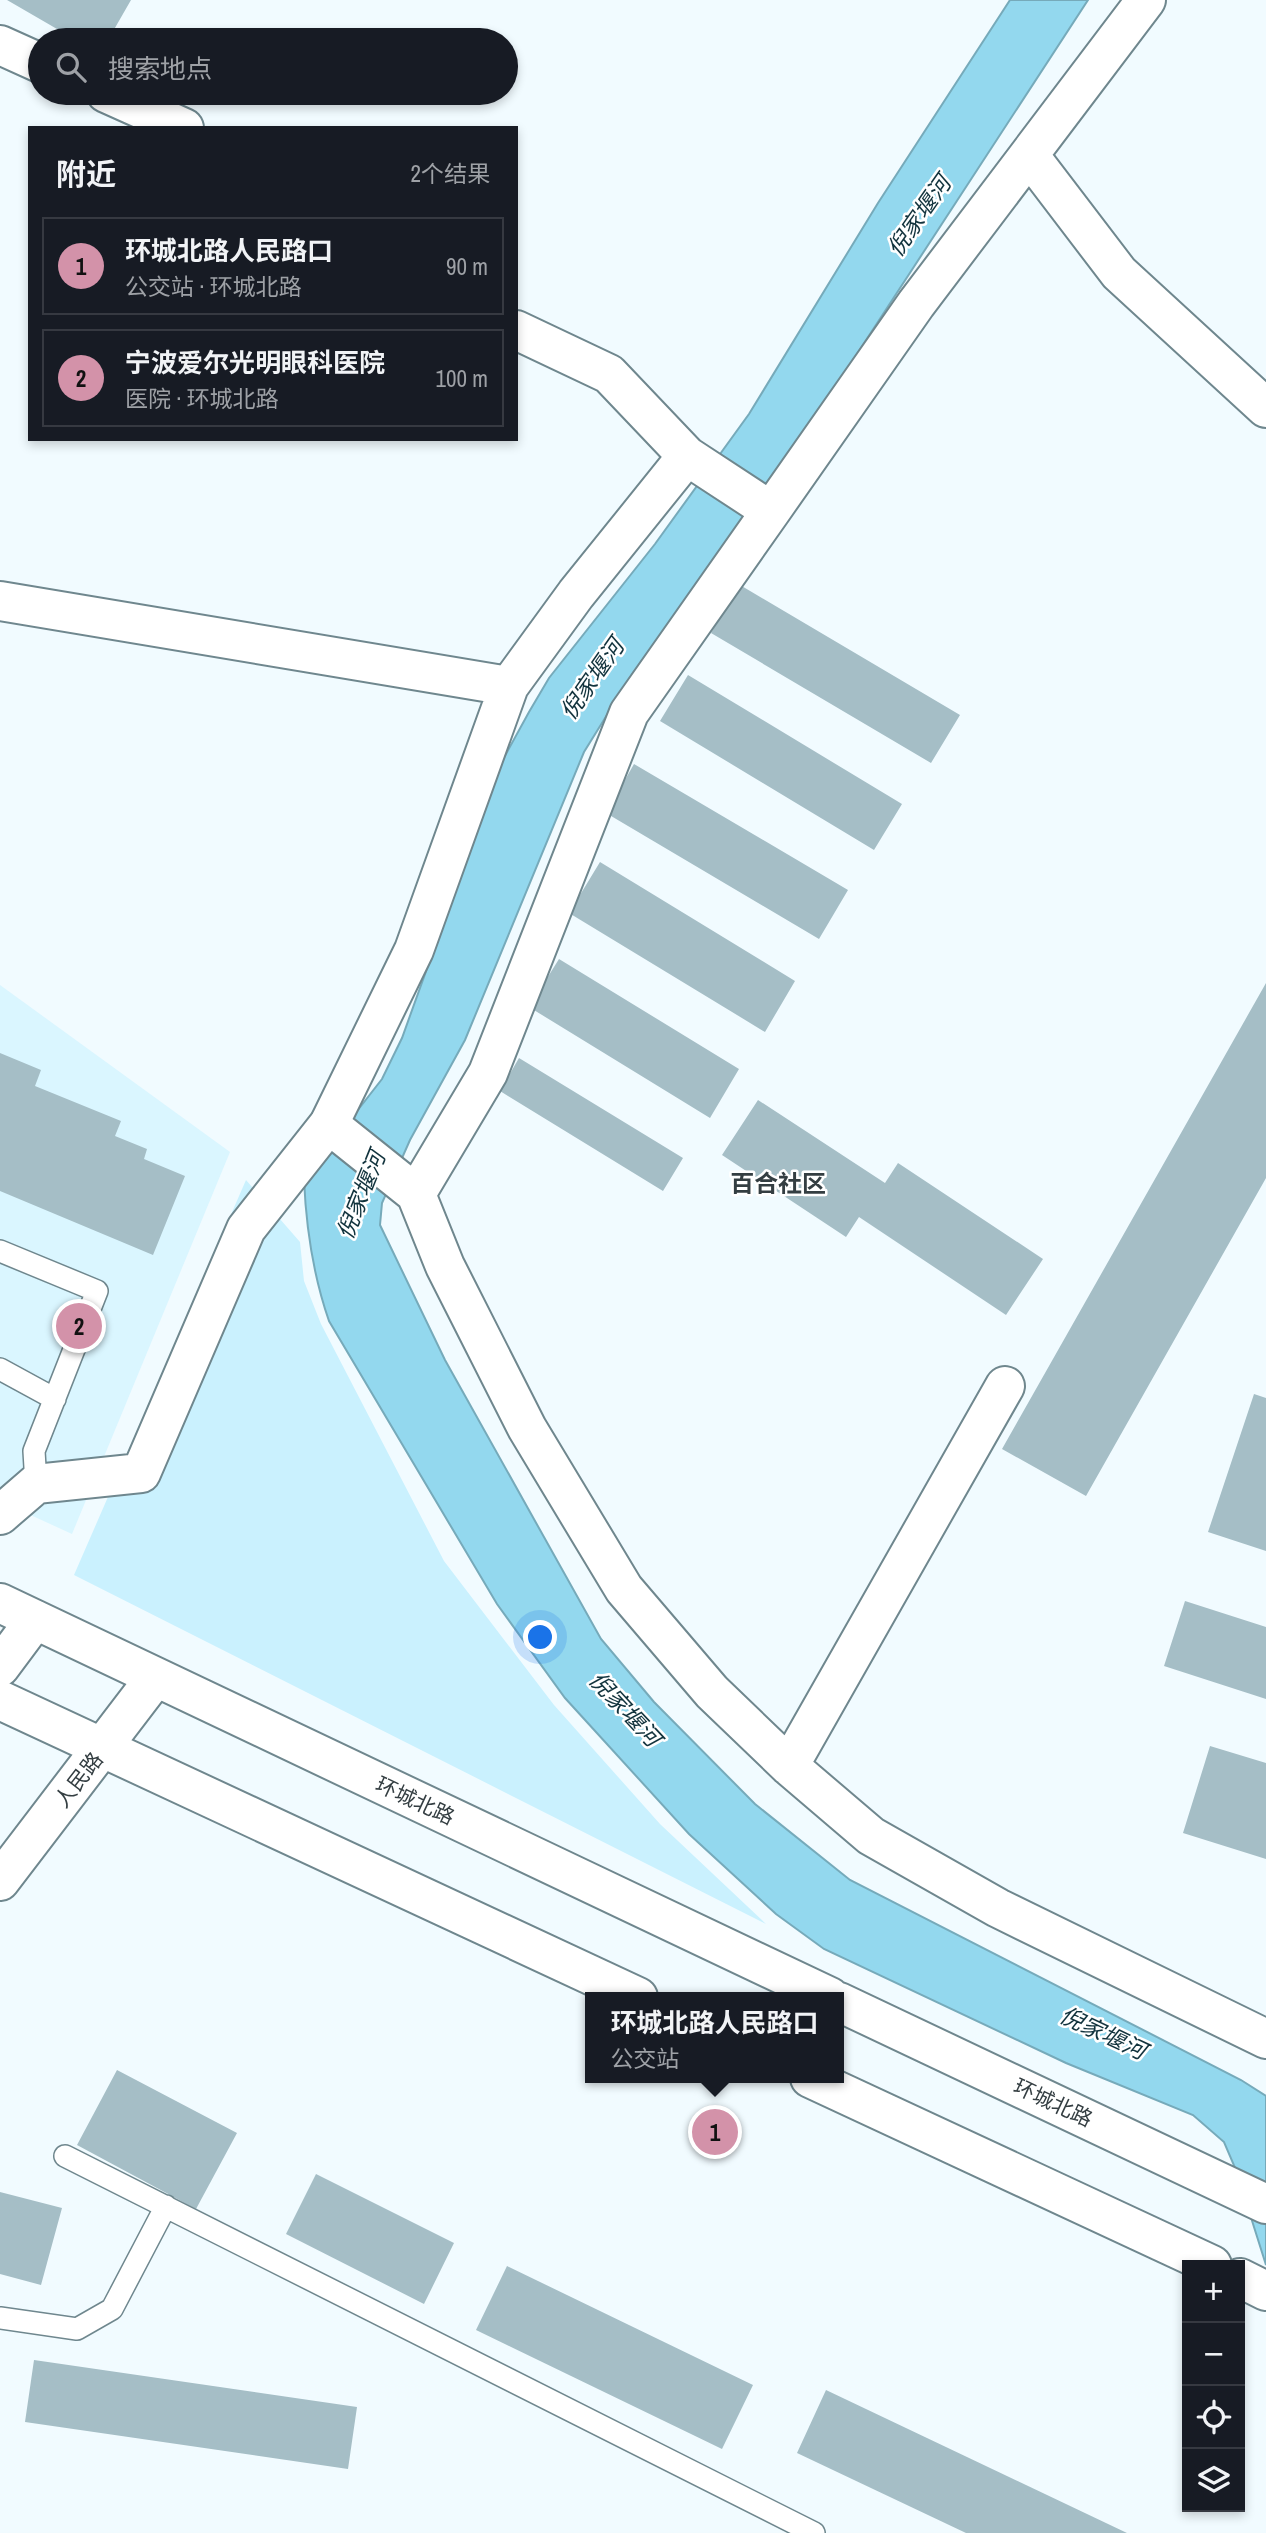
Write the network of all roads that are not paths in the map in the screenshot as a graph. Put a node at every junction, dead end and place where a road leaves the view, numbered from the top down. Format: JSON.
{"nodes":[{"id":1,"x":1146,"y":0,"type":"edge"},
{"id":2,"x":0,"y":45,"type":"edge"},
{"id":3,"x":28,"y":58,"type":"edge"},
{"id":4,"x":133,"y":105,"type":"edge"},
{"id":5,"x":180,"y":126,"type":"edge"},
{"id":6,"x":1029,"y":155,"type":"junction"},
{"id":7,"x":518,"y":331,"type":"edge"},
{"id":8,"x":1266,"y":408,"type":"edge"},
{"id":9,"x":687,"y":456,"type":"junction"},
{"id":10,"x":770,"y":510,"type":"junction"},
{"id":11,"x":0,"y":601,"type":"edge"},
{"id":12,"x":509,"y":686,"type":"junction"},
{"id":13,"x":330,"y":1125,"type":"junction"},
{"id":14,"x":415,"y":1193,"type":"junction"},
{"id":15,"x":0,"y":1251,"type":"edge"},
{"id":16,"x":0,"y":1370,"type":"edge"},
{"id":17,"x":1005,"y":1386,"type":"dead end"},
{"id":18,"x":55,"y":1399,"type":"junction"},
{"id":19,"x":36,"y":1484,"type":"junction"},
{"id":20,"x":0,"y":1515,"type":"edge"},
{"id":21,"x":0,"y":1603,"type":"edge"},
{"id":22,"x":35,"y":1620,"type":"junction"},
{"id":23,"x":0,"y":1667,"type":"edge"},
{"id":24,"x":155,"y":1678,"type":"junction"},
{"id":25,"x":0,"y":1700,"type":"edge"},
{"id":26,"x":104,"y":1748,"type":"junction"},
{"id":27,"x":789,"y":1766,"type":"junction"},
{"id":28,"x":0,"y":1881,"type":"edge"},
{"id":29,"x":627,"y":1992,"type":"edge"},
{"id":30,"x":819,"y":1992,"type":"edge"},
{"id":31,"x":844,"y":2004,"type":"edge"},
{"id":32,"x":1266,"y":2039,"type":"edge"},
{"id":33,"x":821,"y":2083,"type":"edge"},
{"id":34,"x":65,"y":2156,"type":"dead end"},
{"id":35,"x":1251,"y":2196,"type":"edge"},
{"id":36,"x":166,"y":2206,"type":"junction"},
{"id":37,"x":1201,"y":2260,"type":"edge"},
{"id":38,"x":0,"y":2318,"type":"edge"},
{"id":39,"x":814,"y":2533,"type":"edge"}],
"edges":[{"from":1,"to":6,"type":"street"},
{"from":2,"to":3,"type":"street"},
{"from":4,"to":5,"type":"street"},
{"from":6,"to":8,"type":"street"},
{"from":6,"to":10,"type":"street"},
{"from":7,"to":9,"type":"street"},
{"from":9,"to":10,"type":"street"},
{"from":9,"to":12,"type":"street"},
{"from":10,"to":14,"type":"street"},
{"from":11,"to":12,"type":"street"},
{"from":12,"to":13,"type":"street"},
{"from":13,"to":14,"type":"street"},
{"from":13,"to":19,"type":"street"},
{"from":14,"to":27,"type":"street"},
{"from":15,"to":18,"type":"lane"},
{"from":16,"to":18,"type":"lane"},
{"from":17,"to":27,"type":"street"},
{"from":18,"to":19,"type":"lane"},
{"from":19,"to":20,"type":"street"},
{"from":21,"to":22,"type":"street","name":"环城北路"},
{"from":22,"to":23,"type":"street"},
{"from":22,"to":24,"type":"street","name":"环城北路"},
{"from":24,"to":26,"type":"street","name":"人民路"},
{"from":24,"to":30,"type":"street","name":"环城北路"},
{"from":25,"to":26,"type":"street"},
{"from":26,"to":28,"type":"street","name":"人民路"},
{"from":26,"to":29,"type":"street"},
{"from":27,"to":32,"type":"street"},
{"from":31,"to":35,"type":"street","name":"环城北路"},
{"from":33,"to":37,"type":"street"},
{"from":34,"to":36,"type":"lane"},
{"from":36,"to":38,"type":"lane"},
{"from":36,"to":39,"type":"lane"}]}
